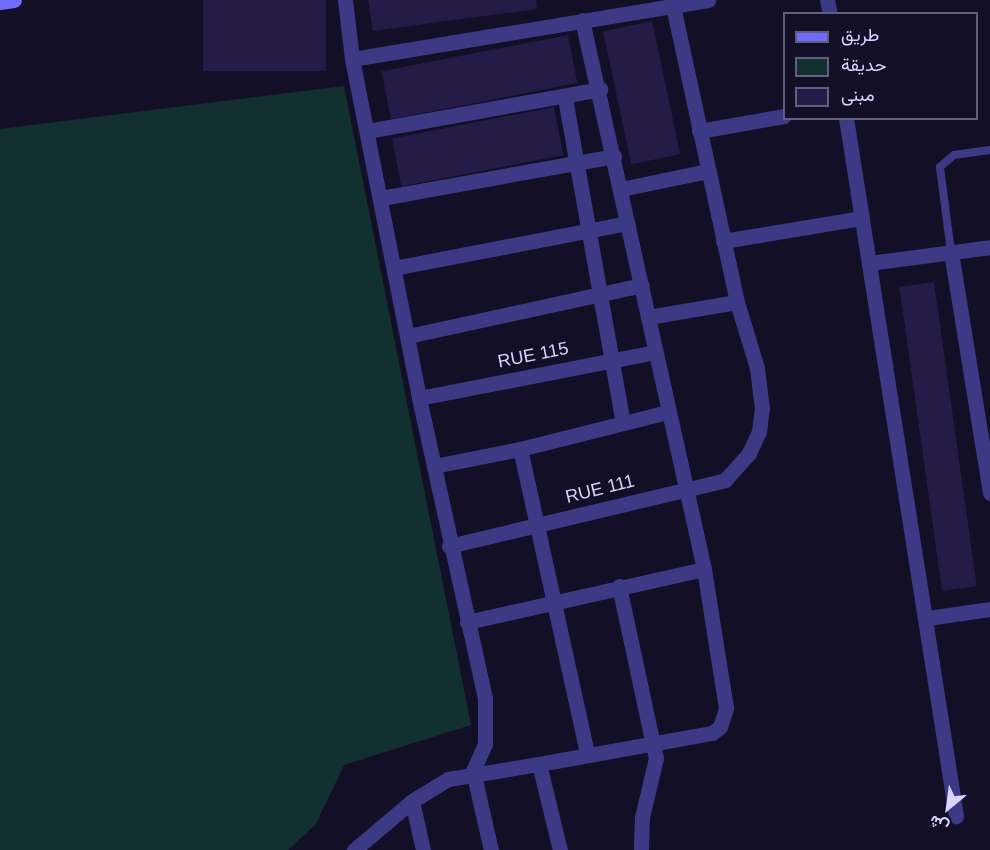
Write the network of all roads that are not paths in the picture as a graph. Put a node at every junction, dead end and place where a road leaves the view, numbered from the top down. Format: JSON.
{"nodes":[{"id":1,"x":14,"y":0,"type":"edge"},
{"id":2,"x":345,"y":0,"type":"edge"},
{"id":3,"x":708,"y":0,"type":"edge"},
{"id":4,"x":0,"y":2,"type":"edge"},
{"id":5,"x":673,"y":6,"type":"junction"},
{"id":6,"x":582,"y":20,"type":"junction"},
{"id":7,"x":352,"y":59,"type":"junction"},
{"id":8,"x":600,"y":89,"type":"junction"},
{"id":9,"x":565,"y":98,"type":"junction"},
{"id":10,"x":783,"y":116,"type":"edge"},
{"id":11,"x":846,"y":120,"type":"edge"},
{"id":12,"x":367,"y":131,"type":"junction"},
{"id":13,"x":699,"y":131,"type":"junction"},
{"id":14,"x":990,"y":150,"type":"edge"},
{"id":15,"x":614,"y":156,"type":"junction"},
{"id":16,"x":578,"y":162,"type":"junction"},
{"id":17,"x":708,"y":171,"type":"junction"},
{"id":18,"x":621,"y":189,"type":"junction"},
{"id":19,"x":381,"y":198,"type":"junction"},
{"id":20,"x":862,"y":218,"type":"junction"},
{"id":21,"x":628,"y":223,"type":"junction"},
{"id":22,"x":591,"y":231,"type":"junction"},
{"id":23,"x":723,"y":242,"type":"junction"},
{"id":24,"x":990,"y":247,"type":"edge"},
{"id":25,"x":951,"y":252,"type":"junction"},
{"id":26,"x":869,"y":263,"type":"junction"},
{"id":27,"x":394,"y":268,"type":"junction"},
{"id":28,"x":641,"y":285,"type":"junction"},
{"id":29,"x":601,"y":293,"type":"junction"},
{"id":30,"x":736,"y":302,"type":"junction"},
{"id":31,"x":648,"y":317,"type":"junction"},
{"id":32,"x":408,"y":336,"type":"junction"},
{"id":33,"x":655,"y":352,"type":"junction"},
{"id":34,"x":612,"y":359,"type":"junction"},
{"id":35,"x":419,"y":398,"type":"junction"},
{"id":36,"x":984,"y":409,"type":"edge"},
{"id":37,"x":667,"y":412,"type":"junction"},
{"id":38,"x":623,"y":423,"type":"junction"},
{"id":39,"x":520,"y":449,"type":"junction"},
{"id":40,"x":434,"y":466,"type":"junction"},
{"id":41,"x":683,"y":489,"type":"junction"},
{"id":42,"x":990,"y":493,"type":"edge"},
{"id":43,"x":538,"y":525,"type":"junction"},
{"id":44,"x":450,"y":546,"type":"junction"},
{"id":45,"x":704,"y":569,"type":"junction"},
{"id":46,"x":619,"y":586,"type":"junction"},
{"id":47,"x":554,"y":603,"type":"junction"},
{"id":48,"x":990,"y":609,"type":"edge"},
{"id":49,"x":928,"y":618,"type":"junction"},
{"id":50,"x":468,"y":622,"type":"junction"},
{"id":51,"x":654,"y":743,"type":"junction"},
{"id":52,"x":587,"y":753,"type":"junction"},
{"id":53,"x":539,"y":764,"type":"junction"},
{"id":54,"x":473,"y":771,"type":"junction"},
{"id":55,"x":412,"y":801,"type":"junction"},
{"id":56,"x":956,"y":816,"type":"dead end"},
{"id":57,"x":354,"y":850,"type":"edge"},
{"id":58,"x":423,"y":850,"type":"edge"},
{"id":59,"x":491,"y":850,"type":"edge"},
{"id":60,"x":560,"y":850,"type":"edge"},
{"id":61,"x":641,"y":850,"type":"edge"}],
"edges":[{"from":1,"to":4,"type":"street"},
{"from":2,"to":7,"type":"street"},
{"from":3,"to":5,"type":"street"},
{"from":5,"to":6,"type":"street"},
{"from":5,"to":13,"type":"street"},
{"from":6,"to":7,"type":"street"},
{"from":6,"to":8,"type":"street"},
{"from":7,"to":12,"type":"street"},
{"from":8,"to":9,"type":"street"},
{"from":8,"to":15,"type":"street"},
{"from":9,"to":12,"type":"street"},
{"from":9,"to":16,"type":"street"},
{"from":10,"to":13,"type":"street"},
{"from":11,"to":20,"type":"street"},
{"from":12,"to":19,"type":"street"},
{"from":13,"to":17,"type":"street"},
{"from":14,"to":25,"type":"lane"},
{"from":15,"to":16,"type":"street"},
{"from":15,"to":18,"type":"street"},
{"from":16,"to":19,"type":"street"},
{"from":16,"to":22,"type":"street"},
{"from":17,"to":18,"type":"street"},
{"from":17,"to":23,"type":"street"},
{"from":18,"to":21,"type":"street"},
{"from":19,"to":27,"type":"street"},
{"from":20,"to":23,"type":"street"},
{"from":20,"to":26,"type":"street"},
{"from":21,"to":22,"type":"street"},
{"from":21,"to":28,"type":"street"},
{"from":22,"to":27,"type":"street"},
{"from":22,"to":29,"type":"street"},
{"from":23,"to":30,"type":"street"},
{"from":24,"to":25,"type":"street"},
{"from":25,"to":26,"type":"street"},
{"from":25,"to":36,"type":"street"},
{"from":26,"to":49,"type":"street"},
{"from":27,"to":32,"type":"street"},
{"from":28,"to":29,"type":"street"},
{"from":28,"to":31,"type":"street"},
{"from":29,"to":32,"type":"street"},
{"from":29,"to":34,"type":"street"},
{"from":30,"to":31,"type":"street"},
{"from":30,"to":41,"type":"street","name":"RUE 111"},
{"from":31,"to":33,"type":"street"},
{"from":32,"to":35,"type":"street"},
{"from":33,"to":34,"type":"street","name":"RUE 115"},
{"from":33,"to":37,"type":"street"},
{"from":34,"to":35,"type":"street","name":"RUE 115"},
{"from":34,"to":38,"type":"street"},
{"from":35,"to":40,"type":"street"},
{"from":36,"to":42,"type":"street"},
{"from":37,"to":38,"type":"street"},
{"from":37,"to":41,"type":"street"},
{"from":38,"to":39,"type":"street"},
{"from":39,"to":40,"type":"street"},
{"from":39,"to":43,"type":"street"},
{"from":40,"to":44,"type":"street"},
{"from":41,"to":43,"type":"street","name":"RUE 111"},
{"from":41,"to":45,"type":"street"},
{"from":43,"to":44,"type":"street","name":"RUE 111"},
{"from":43,"to":47,"type":"street"},
{"from":44,"to":50,"type":"street"},
{"from":45,"to":46,"type":"street"},
{"from":45,"to":51,"type":"street"},
{"from":46,"to":47,"type":"street"},
{"from":46,"to":51,"type":"street"},
{"from":47,"to":50,"type":"street"},
{"from":47,"to":52,"type":"street"},
{"from":48,"to":49,"type":"street"},
{"from":49,"to":56,"type":"street"},
{"from":50,"to":54,"type":"street"},
{"from":51,"to":52,"type":"street"},
{"from":51,"to":61,"type":"street"},
{"from":52,"to":53,"type":"street"},
{"from":53,"to":54,"type":"street"},
{"from":53,"to":60,"type":"street"},
{"from":54,"to":55,"type":"street"},
{"from":54,"to":59,"type":"street"},
{"from":55,"to":57,"type":"street"},
{"from":55,"to":58,"type":"street"}]}
